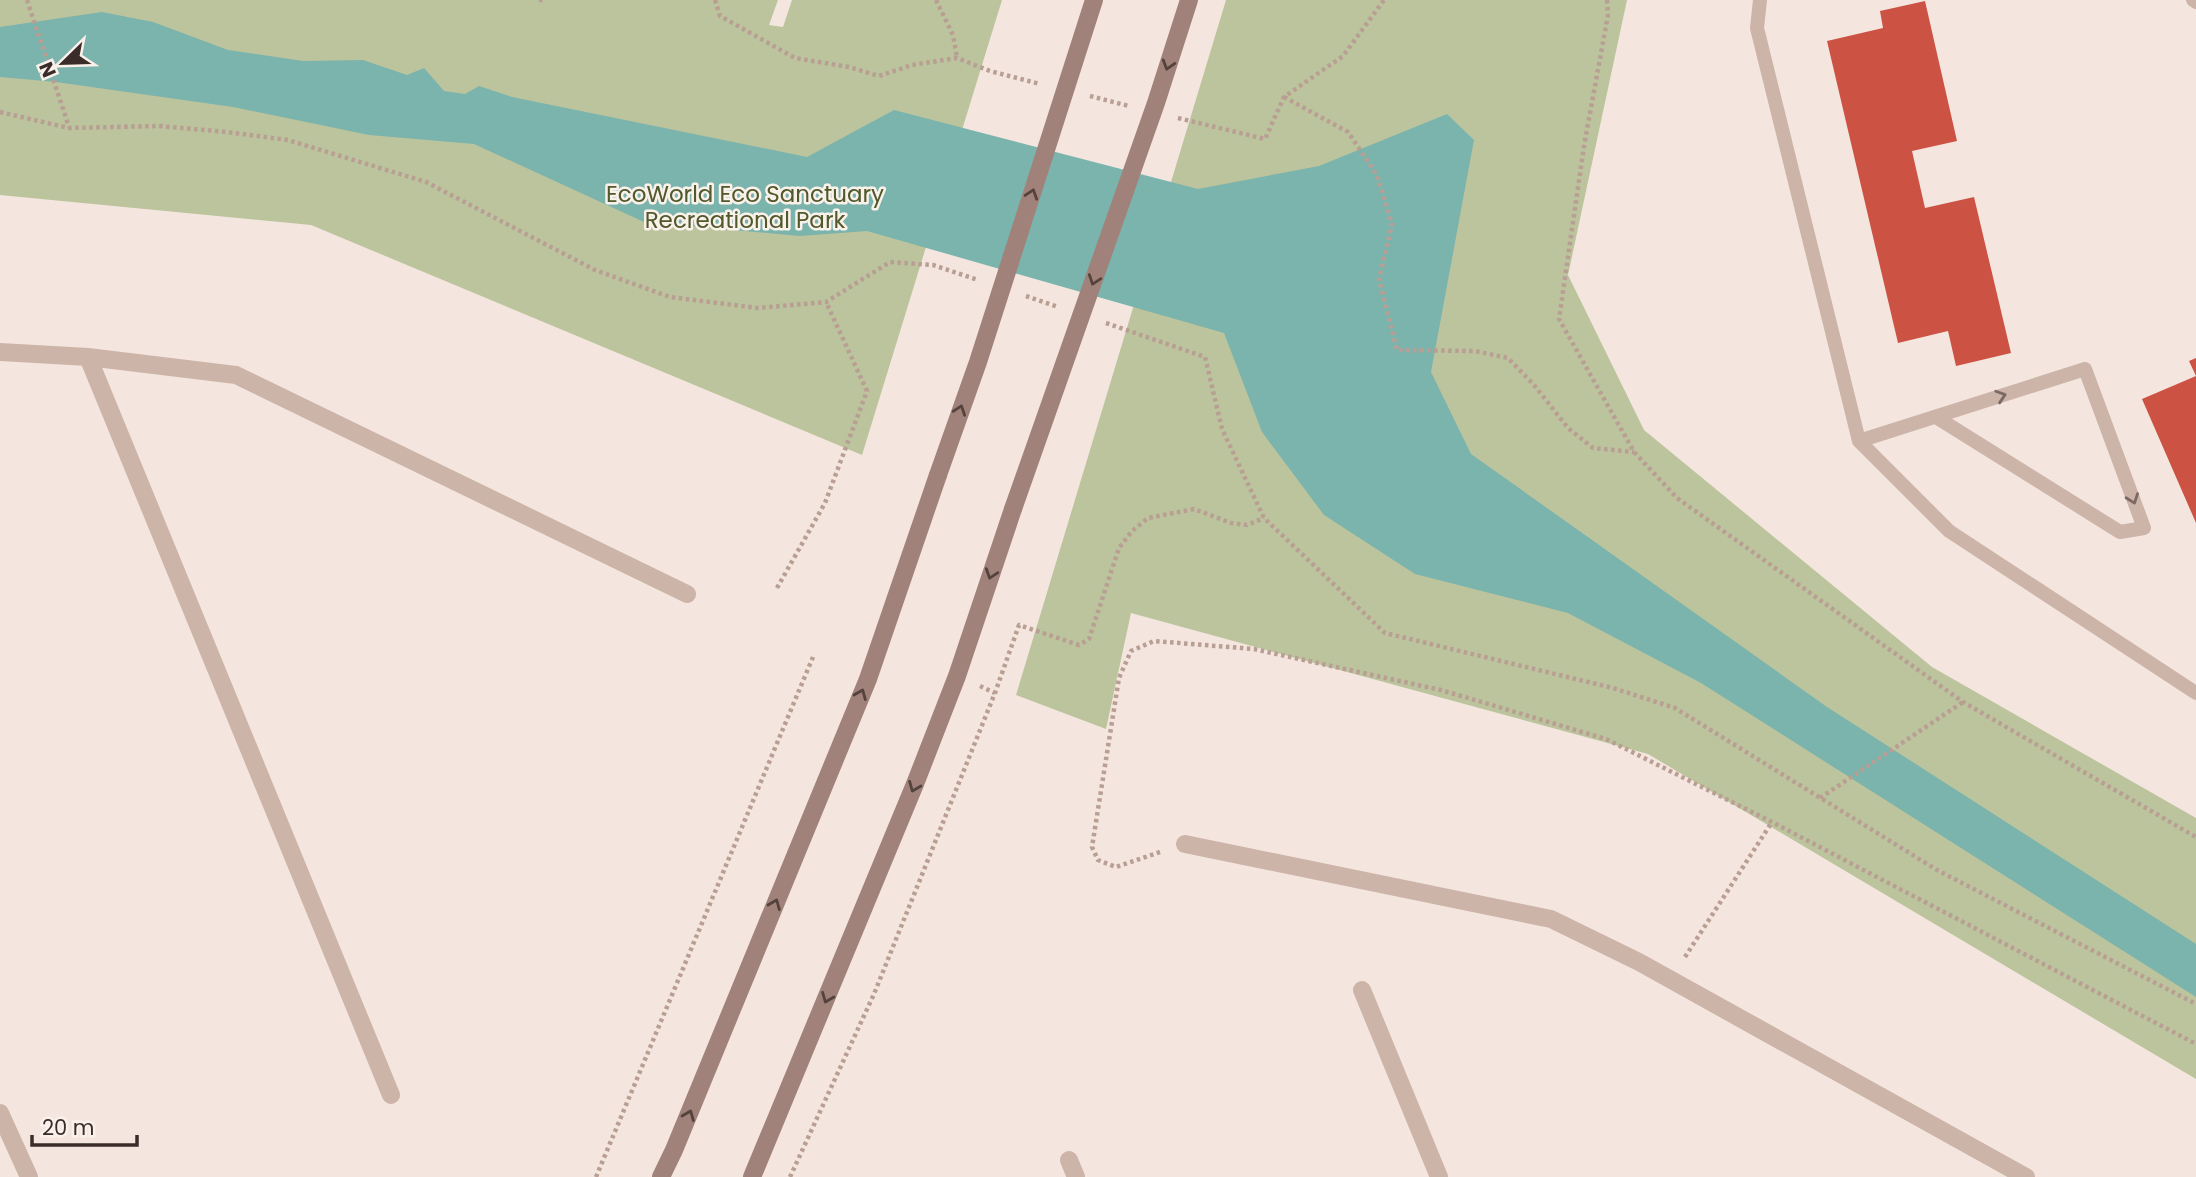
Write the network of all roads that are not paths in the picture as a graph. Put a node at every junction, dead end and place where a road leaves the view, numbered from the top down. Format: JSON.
{"nodes":[{"id":1,"x":1094,"y":0,"type":"edge"},
{"id":2,"x":1189,"y":0,"type":"edge"},
{"id":3,"x":1760,"y":0,"type":"edge"},
{"id":4,"x":0,"y":352,"type":"edge"},
{"id":5,"x":88,"y":358,"type":"junction"},
{"id":6,"x":1936,"y":417,"type":"junction"},
{"id":7,"x":1859,"y":441,"type":"junction"},
{"id":8,"x":687,"y":594,"type":"dead end"},
{"id":9,"x":2196,"y":693,"type":"edge"},
{"id":10,"x":1185,"y":844,"type":"road end"},
{"id":11,"x":1362,"y":990,"type":"dead end"},
{"id":12,"x":391,"y":1094,"type":"dead end"},
{"id":13,"x":0,"y":1114,"type":"edge"},
{"id":14,"x":29,"y":1177,"type":"edge"},
{"id":15,"x":661,"y":1177,"type":"edge"},
{"id":16,"x":752,"y":1177,"type":"edge"},
{"id":17,"x":1439,"y":1177,"type":"edge"},
{"id":18,"x":2026,"y":1177,"type":"edge"}],
"edges":[{"from":15,"to":1,"type":"main road","one_way":true,"bridge":true},
{"from":2,"to":16,"type":"main road","one_way":true,"bridge":true},
{"from":3,"to":7,"type":"lane"},
{"from":4,"to":5,"type":"street"},
{"from":5,"to":8,"type":"street"},
{"from":5,"to":12,"type":"street"},
{"from":6,"to":6,"type":"lane","one_way":true},
{"from":6,"to":7,"type":"lane"},
{"from":7,"to":9,"type":"lane"},
{"from":10,"to":18,"type":"street"},
{"from":11,"to":17,"type":"street"},
{"from":13,"to":14,"type":"street"}]}
